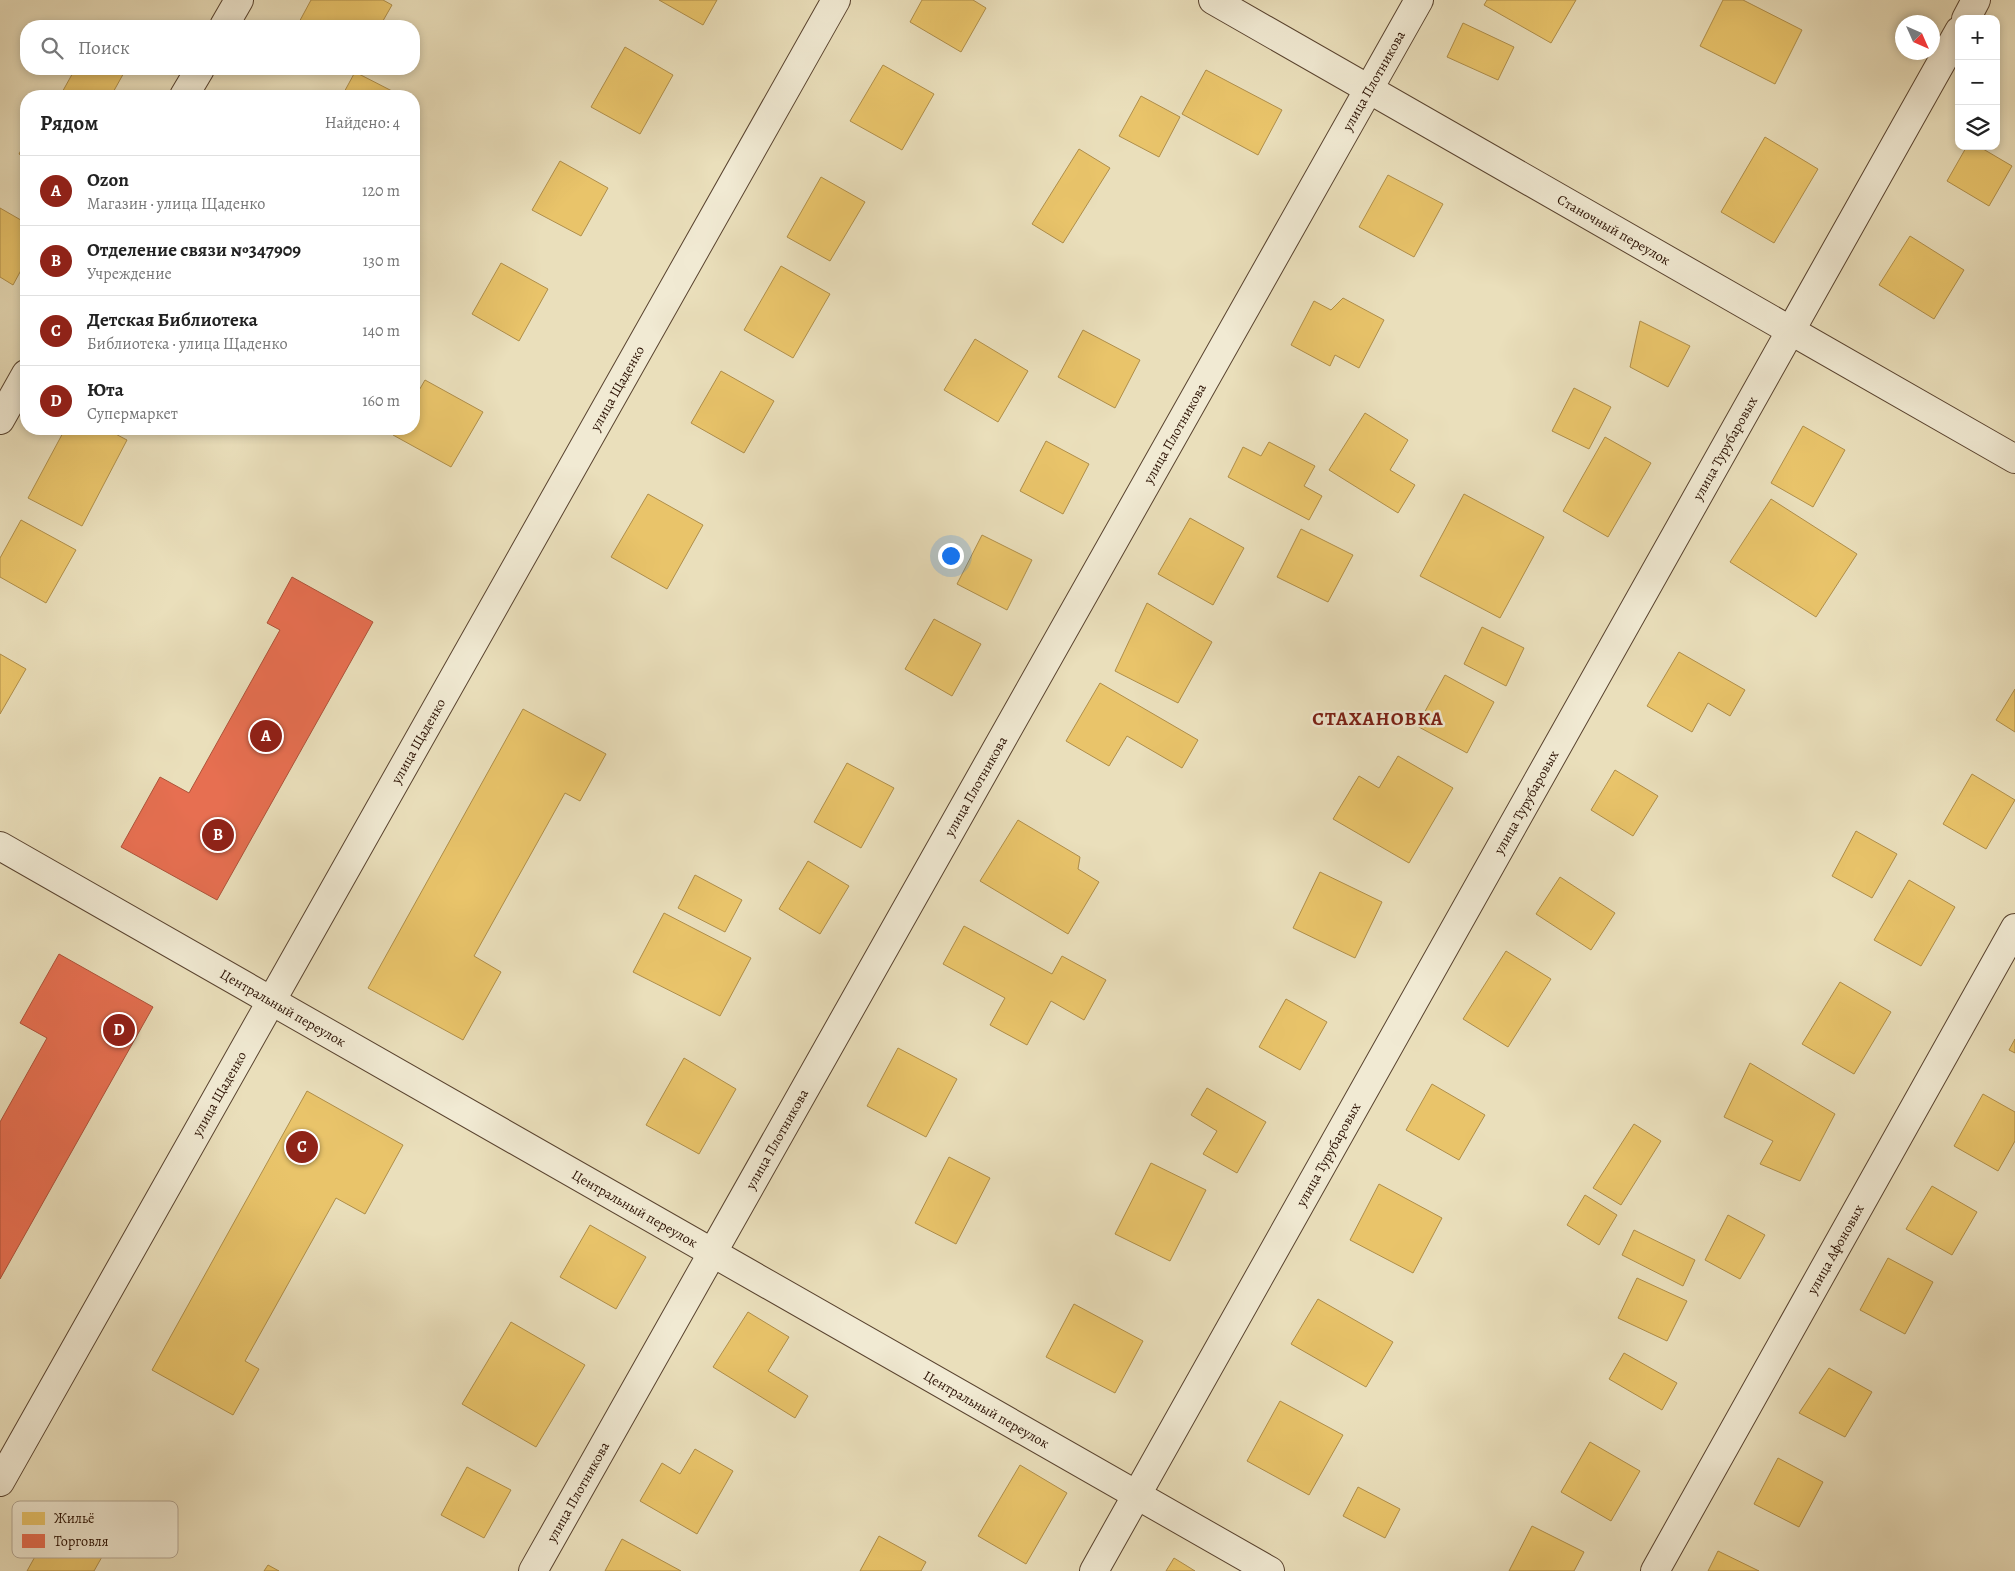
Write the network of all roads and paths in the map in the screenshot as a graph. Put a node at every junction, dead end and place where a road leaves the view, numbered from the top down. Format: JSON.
{"nodes":[{"id":1,"x":239,"y":0,"type":"edge"},
{"id":2,"x":836,"y":0,"type":"edge"},
{"id":3,"x":1213,"y":0,"type":"edge"},
{"id":4,"x":1419,"y":0,"type":"edge"},
{"id":5,"x":1976,"y":0,"type":"edge"},
{"id":6,"x":1968,"y":15,"type":"edge"},
{"id":7,"x":227,"y":20,"type":"edge"},
{"id":8,"x":1955,"y":38,"type":"edge"},
{"id":9,"x":196,"y":75,"type":"edge"},
{"id":10,"x":188,"y":90,"type":"edge"},
{"id":11,"x":1368,"y":90,"type":"junction"},
{"id":12,"x":1791,"y":330,"type":"junction"},
{"id":13,"x":20,"y":385,"type":"edge"},
{"id":14,"x":0,"y":420,"type":"edge"},
{"id":15,"x":2015,"y":459,"type":"edge"},
{"id":16,"x":0,"y":846,"type":"edge"},
{"id":17,"x":2015,"y":928,"type":"edge"},
{"id":18,"x":272,"y":1000,"type":"junction"},
{"id":19,"x":713,"y":1252,"type":"junction"},
{"id":20,"x":0,"y":1482,"type":"edge"},
{"id":21,"x":1136,"y":1495,"type":"junction"},
{"id":22,"x":533,"y":1571,"type":"edge"},
{"id":23,"x":1094,"y":1571,"type":"edge"},
{"id":24,"x":1270,"y":1571,"type":"edge"},
{"id":25,"x":1655,"y":1571,"type":"edge"}],
"edges":[{"from":1,"to":7,"type":"street"},
{"from":2,"to":18,"type":"street","name":"улица Щаденко"},
{"from":3,"to":11,"type":"street","name":"Станочный переулок"},
{"from":4,"to":11,"type":"street","name":"улица Плотникова"},
{"from":5,"to":6,"type":"street"},
{"from":8,"to":12,"type":"street","name":"улица Турубаровых"},
{"from":9,"to":10,"type":"street"},
{"from":11,"to":12,"type":"street","name":"Станочный переулок"},
{"from":11,"to":19,"type":"street","name":"улица Плотникова"},
{"from":12,"to":15,"type":"street","name":"Станочный переулок"},
{"from":12,"to":21,"type":"street","name":"улица Турубаровых"},
{"from":13,"to":14,"type":"street"},
{"from":16,"to":18,"type":"street","name":"Центральный переулок"},
{"from":17,"to":25,"type":"street","name":"улица Афоновых"},
{"from":18,"to":19,"type":"street","name":"Центральный переулок"},
{"from":18,"to":20,"type":"street","name":"улица Щаденко"},
{"from":19,"to":21,"type":"street","name":"Центральный переулок"},
{"from":19,"to":22,"type":"street","name":"улица Плотникова"},
{"from":21,"to":23,"type":"street","name":"улица Турубаровых"},
{"from":21,"to":24,"type":"street","name":"Центральный переулок"}]}
